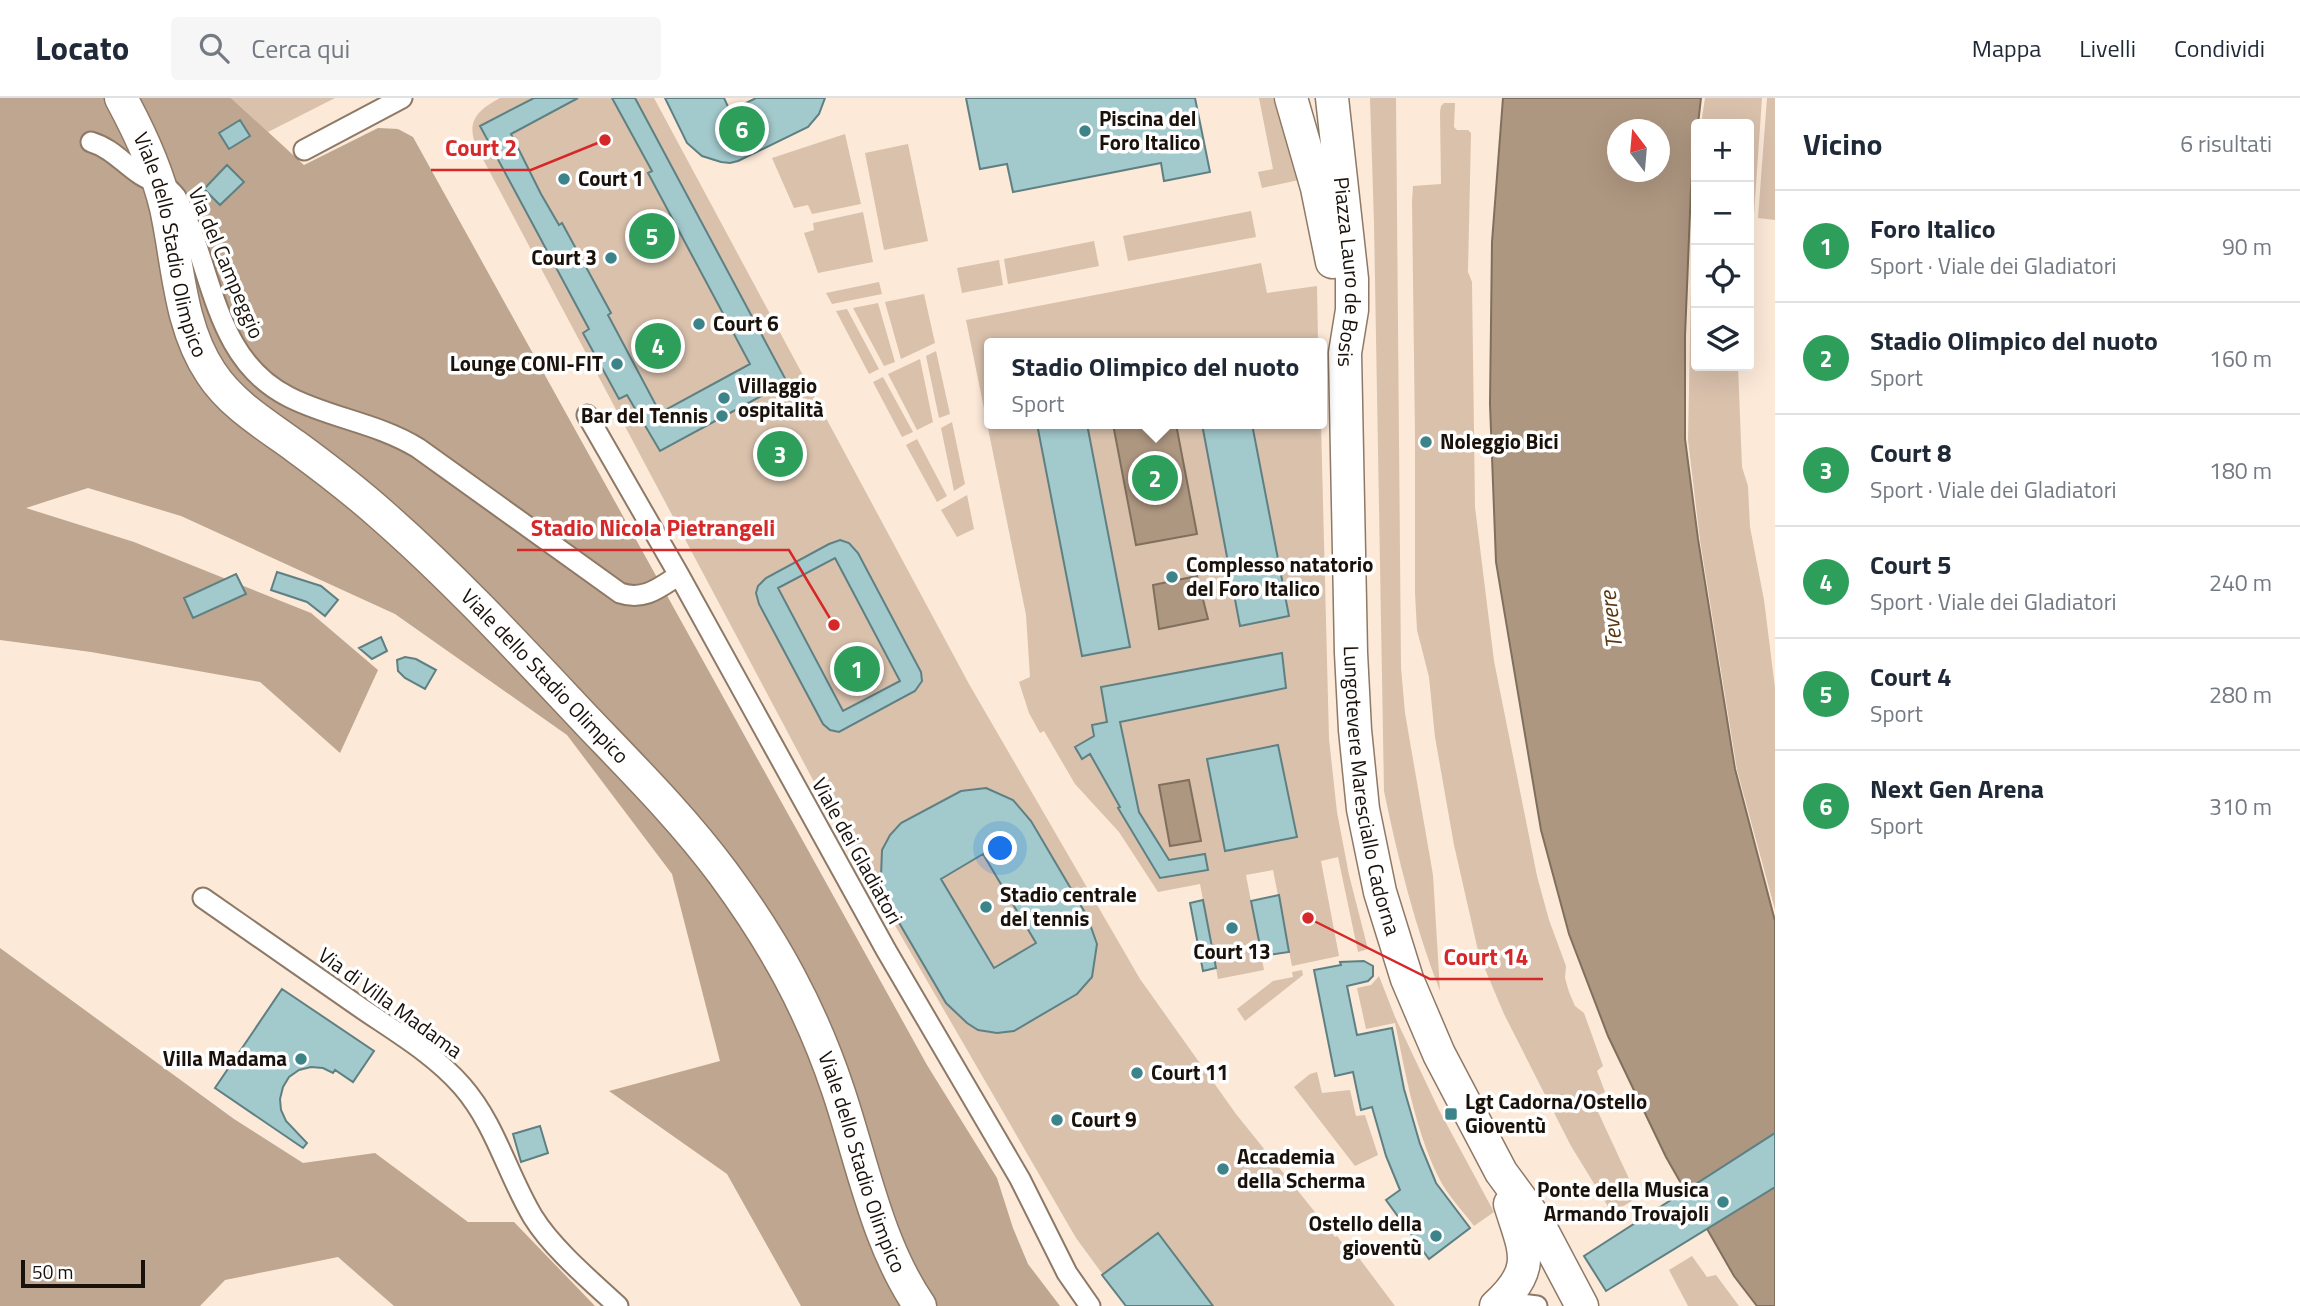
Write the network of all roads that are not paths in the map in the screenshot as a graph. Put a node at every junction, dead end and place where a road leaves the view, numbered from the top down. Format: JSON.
{"nodes":[{"id":1,"x":121,"y":98,"type":"edge"},
{"id":2,"x":402,"y":98,"type":"edge"},
{"id":3,"x":1291,"y":98,"type":"edge"},
{"id":4,"x":1332,"y":98,"type":"edge"},
{"id":5,"x":91,"y":142,"type":"dead end"},
{"id":6,"x":304,"y":150,"type":"dead end"},
{"id":7,"x":159,"y":181,"type":"junction"},
{"id":8,"x":1345,"y":353,"type":"junction"},
{"id":9,"x":587,"y":415,"type":"dead end"},
{"id":10,"x":678,"y":575,"type":"junction"},
{"id":11,"x":203,"y":898,"type":"dead end"},
{"id":12,"x":1501,"y":1172,"type":"junction"},
{"id":13,"x":1497,"y":1305,"type":"edge"},
{"id":14,"x":618,"y":1306,"type":"edge"},
{"id":15,"x":920,"y":1306,"type":"edge"},
{"id":16,"x":1090,"y":1306,"type":"edge"},
{"id":17,"x":1537,"y":1306,"type":"edge"},
{"id":18,"x":1582,"y":1306,"type":"edge"}],
"edges":[{"from":1,"to":7,"type":"main road","name":"Viale dello Stadio Olimpico"},
{"from":2,"to":6,"type":"street"},
{"from":3,"to":8,"type":"main road","name":"Piazza Lauro de Bosis"},
{"from":4,"to":8,"type":"main road","name":"Piazza Lauro de Bosis"},
{"from":5,"to":7,"type":"street"},
{"from":7,"to":10,"type":"street","name":"Via del Campeggio"},
{"from":7,"to":15,"type":"main road","name":"Viale dello Stadio Olimpico"},
{"from":8,"to":12,"type":"main road","name":"Lungotevere Maresciallo Cadorna"},
{"from":9,"to":10,"type":"street","name":"Viale dei Gladiatori"},
{"from":10,"to":16,"type":"street","name":"Viale dei Gladiatori"},
{"from":11,"to":14,"type":"street","name":"Via di Villa Madama"},
{"from":12,"to":13,"type":"main road"},
{"from":12,"to":18,"type":"main road","name":"Lungotevere Maresciallo Cadorna"},
{"from":13,"to":17,"type":"street"}]}
